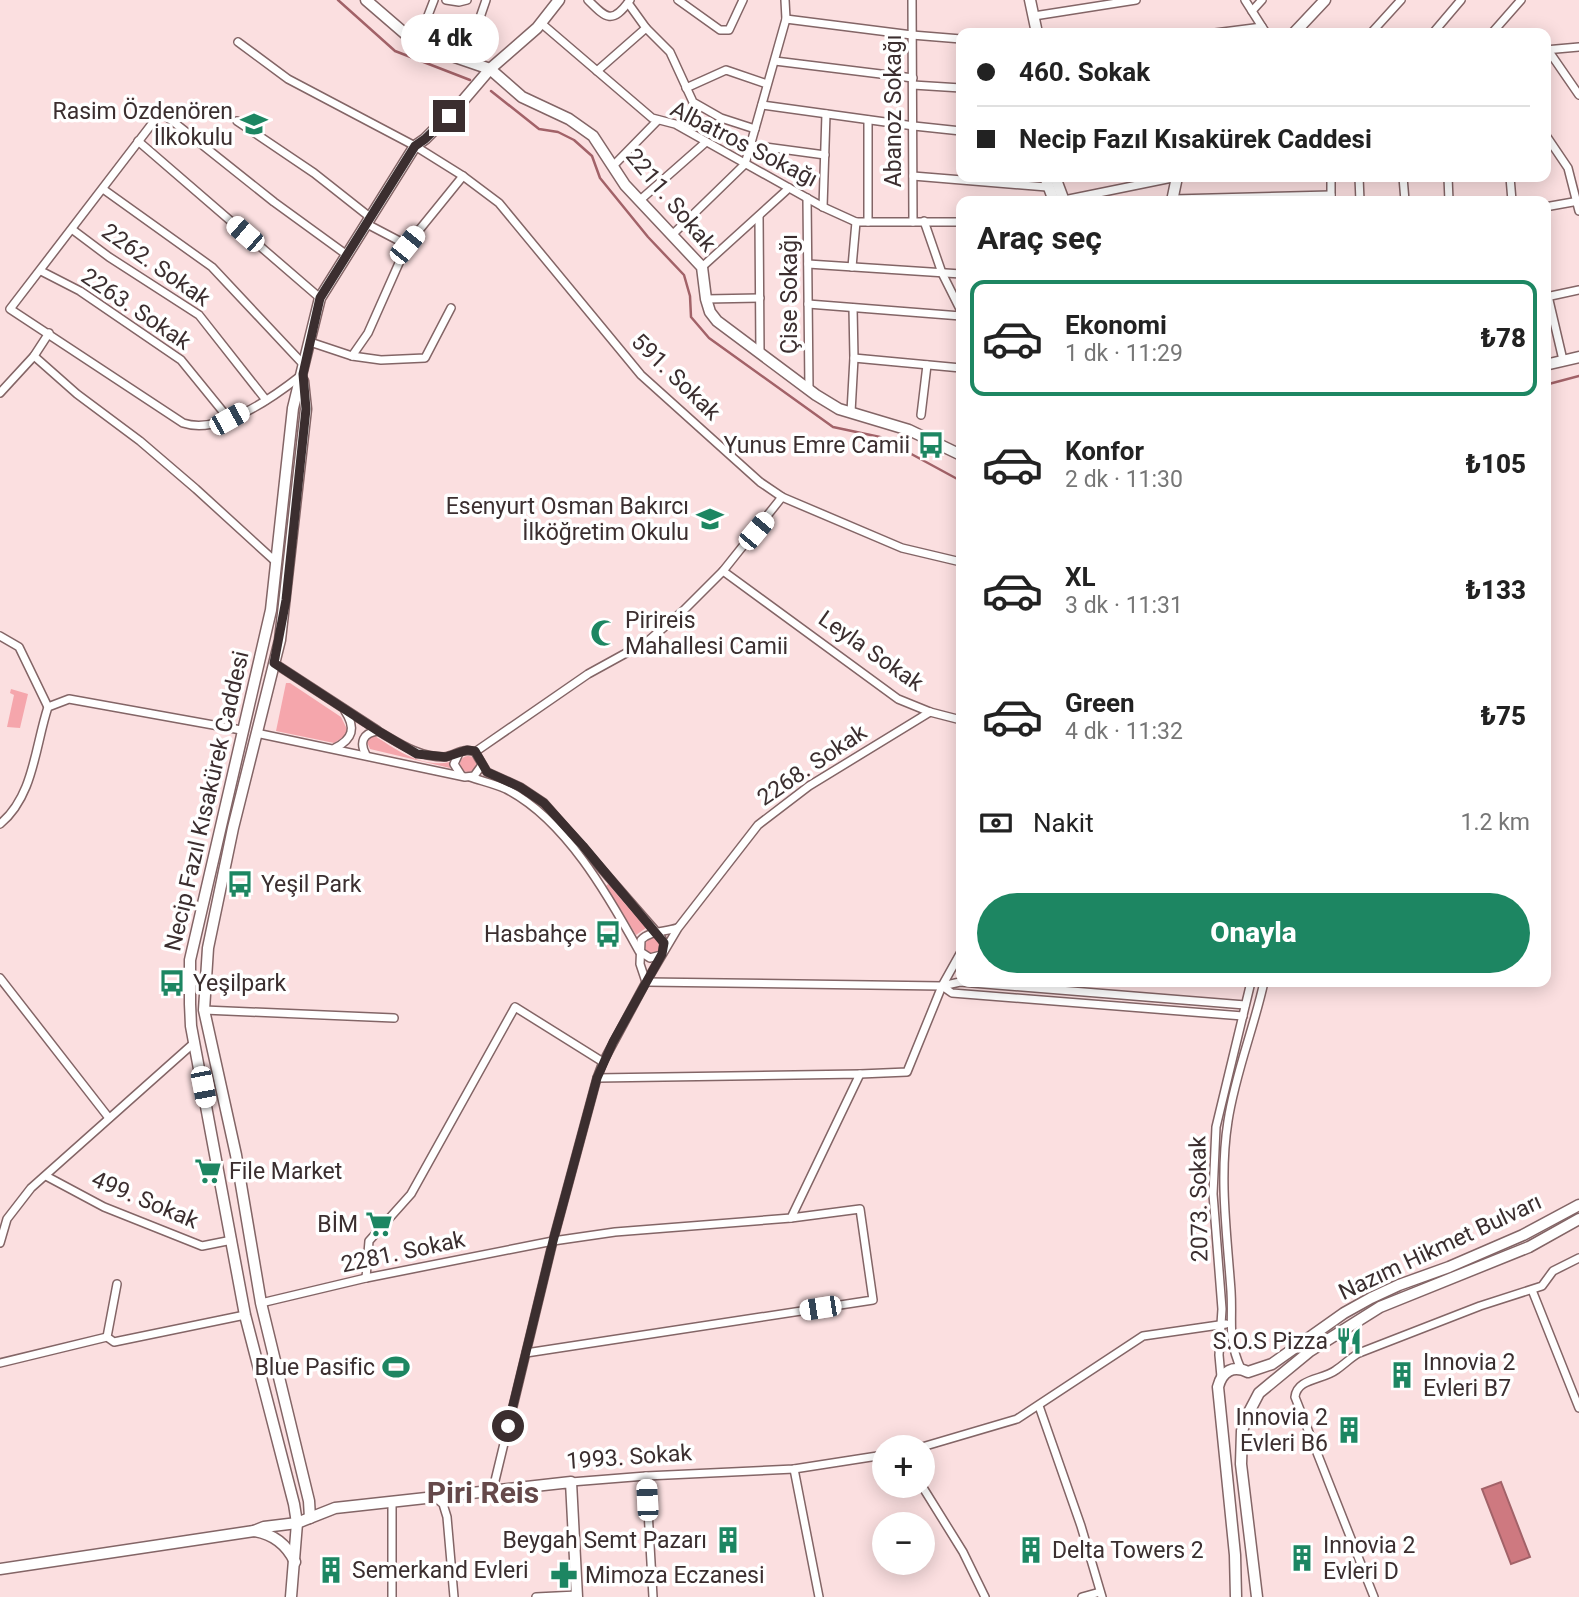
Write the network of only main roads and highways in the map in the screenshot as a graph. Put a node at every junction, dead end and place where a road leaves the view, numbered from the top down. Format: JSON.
{"nodes":[{"id":1,"x":366,"y":0,"type":"edge"},
{"id":2,"x":559,"y":0,"type":"edge"},
{"id":3,"x":1030,"y":0,"type":"edge"},
{"id":4,"x":1325,"y":0,"type":"edge"},
{"id":5,"x":1036,"y":28,"type":"edge"},
{"id":6,"x":1299,"y":28,"type":"edge"},
{"id":7,"x":490,"y":69,"type":"junction"},
{"id":8,"x":1046,"y":182,"type":"edge"},
{"id":9,"x":1057,"y":196,"type":"edge"},
{"id":10,"x":1579,"y":357,"type":"edge"},
{"id":11,"x":1551,"y":363,"type":"edge"},
{"id":12,"x":304,"y":370,"type":"junction"},
{"id":13,"x":956,"y":453,"type":"edge"},
{"id":14,"x":241,"y":730,"type":"junction"},
{"id":15,"x":256,"y":733,"type":"junction"},
{"id":16,"x":207,"y":1032,"type":"junction"},
{"id":17,"x":195,"y":1042,"type":"junction"},
{"id":18,"x":1579,"y":1205,"type":"edge"},
{"id":19,"x":1579,"y":1219,"type":"edge"},
{"id":20,"x":261,"y":1303,"type":"junction"},
{"id":21,"x":245,"y":1315,"type":"junction"},
{"id":22,"x":1244,"y":1370,"type":"junction"},
{"id":23,"x":1259,"y":1394,"type":"junction"},
{"id":24,"x":310,"y":1518,"type":"junction"},
{"id":25,"x":297,"y":1523,"type":"junction"},
{"id":26,"x":254,"y":1531,"type":"junction"},
{"id":27,"x":295,"y":1563,"type":"junction"},
{"id":28,"x":0,"y":1569,"type":"edge"},
{"id":29,"x":577,"y":1596,"type":"edge"},
{"id":30,"x":291,"y":1597,"type":"edge"},
{"id":31,"x":1236,"y":1597,"type":"edge"},
{"id":32,"x":1258,"y":1597,"type":"edge"}],
"edges":[{"from":1,"to":7,"type":"main road","name":"2211. Sokak"},
{"from":2,"to":7,"type":"main road","name":"Necip Fazıl Kısakürek Caddesi"},
{"from":3,"to":5,"type":"main road"},
{"from":4,"to":6,"type":"main road"},
{"from":7,"to":12,"type":"main road","name":"Necip Fazıl Kısakürek Caddesi"},
{"from":7,"to":13,"type":"main road","name":"2211. Sokak"},
{"from":8,"to":9,"type":"main road"},
{"from":10,"to":11,"type":"main road"},
{"from":12,"to":14,"type":"main road","name":"Necip Fazıl Kısakürek Caddesi"},
{"from":12,"to":15,"type":"main road","name":"Necip Fazıl Kısakürek Caddesi"},
{"from":14,"to":15,"type":"main road"},
{"from":14,"to":17,"type":"main road","name":"Necip Fazıl Kısakürek Caddesi"},
{"from":15,"to":16,"type":"main road","name":"Necip Fazıl Kısakürek Caddesi"},
{"from":16,"to":17,"type":"main road"},
{"from":16,"to":20,"type":"main road","name":"Necip Fazıl Kısakürek Caddesi"},
{"from":17,"to":21,"type":"main road","name":"Necip Fazıl Kısakürek Caddesi"},
{"from":18,"to":22,"type":"main road","name":"Nazım Hikmet Bulvarı"},
{"from":19,"to":23,"type":"main road","name":"Nazım Hikmet Bulvarı"},
{"from":20,"to":21,"type":"main road"},
{"from":20,"to":24,"type":"main road","name":"Necip Fazıl Kısakürek Caddesi"},
{"from":21,"to":25,"type":"main road","name":"Necip Fazıl Kısakürek Caddesi"},
{"from":22,"to":23,"type":"main road"},
{"from":22,"to":31,"type":"main road","name":"Nazım Hikmet Bulvarı"},
{"from":23,"to":32,"type":"main road","name":"Nazım Hikmet Bulvarı"},
{"from":24,"to":25,"type":"main road","name":"1993. Sokak"},
{"from":24,"to":29,"type":"main road","name":"1993. Sokak"},
{"from":25,"to":26,"type":"main road","name":"1993. Sokak"},
{"from":25,"to":27,"type":"main road","name":"Necip Fazıl Kısakürek Caddesi"},
{"from":26,"to":27,"type":"main road"},
{"from":26,"to":28,"type":"main road"},
{"from":27,"to":30,"type":"main road","name":"Necip Fazıl Kısakürek Caddesi"}]}
